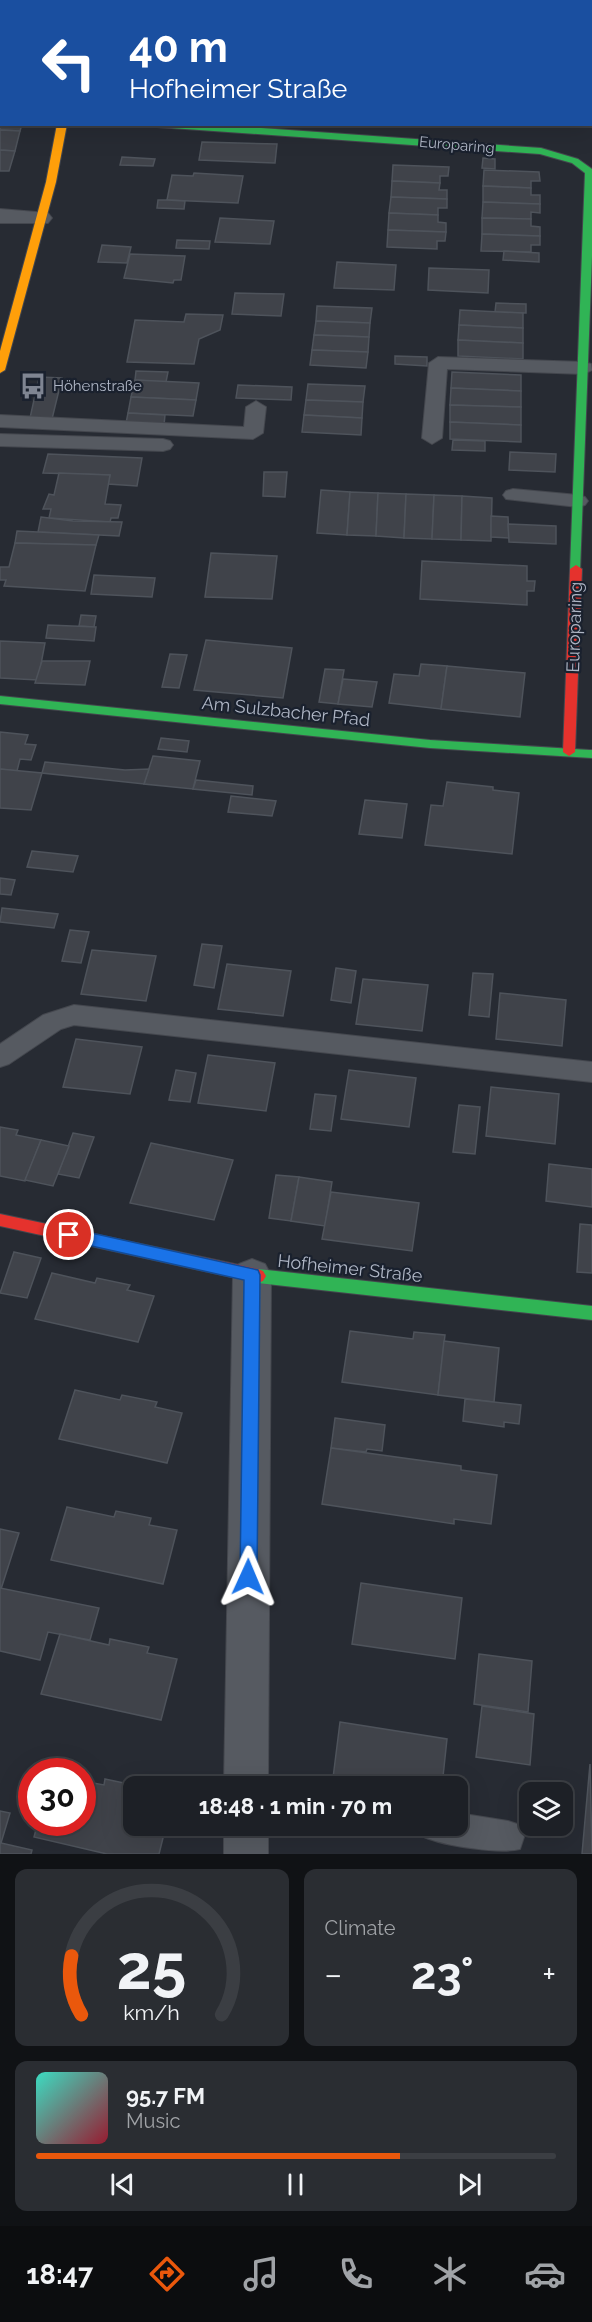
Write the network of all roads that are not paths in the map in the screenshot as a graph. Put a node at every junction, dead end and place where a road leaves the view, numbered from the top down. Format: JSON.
{"nodes":[{"id":1,"x":62,"y":126,"type":"edge"},
{"id":2,"x":185,"y":126,"type":"edge"},
{"id":3,"x":0,"y":216,"type":"edge"},
{"id":4,"x":40,"y":218,"type":"junction"},
{"id":5,"x":589,"y":335,"type":"edge"},
{"id":6,"x":584,"y":368,"type":"junction"},
{"id":7,"x":0,"y":370,"type":"edge"},
{"id":8,"x":256,"y":407,"type":"dead end"},
{"id":9,"x":0,"y":421,"type":"edge"},
{"id":10,"x":432,"y":438,"type":"dead end"},
{"id":11,"x":0,"y":440,"type":"edge"},
{"id":12,"x":255,"y":448,"type":"dead end"},
{"id":13,"x":513,"y":495,"type":"dead end"},
{"id":14,"x":578,"y":501,"type":"junction"},
{"id":15,"x":0,"y":700,"type":"edge"},
{"id":16,"x":569,"y":752,"type":"junction"},
{"id":17,"x":592,"y":755,"type":"edge"},
{"id":18,"x":0,"y":1057,"type":"edge"},
{"id":19,"x":592,"y":1072,"type":"edge"},
{"id":20,"x":0,"y":1220,"type":"edge"},
{"id":21,"x":252,"y":1275,"type":"junction"},
{"id":22,"x":592,"y":1313,"type":"edge"},
{"id":23,"x":246,"y":1776,"type":"edge"},
{"id":24,"x":468,"y":1831,"type":"edge"},
{"id":25,"x":246,"y":1836,"type":"edge"},
{"id":26,"x":508,"y":1837,"type":"dead end"},
{"id":27,"x":246,"y":1854,"type":"edge"}],
"edges":[{"from":1,"to":4,"type":"street"},
{"from":2,"to":5,"type":"street","name":"Europaring"},
{"from":3,"to":4,"type":"street"},
{"from":4,"to":7,"type":"street"},
{"from":5,"to":6,"type":"street","name":"Europaring"},
{"from":6,"to":10,"type":"lane"},
{"from":6,"to":14,"type":"street","name":"Europaring"},
{"from":8,"to":9,"type":"lane"},
{"from":11,"to":12,"type":"lane"},
{"from":13,"to":14,"type":"lane"},
{"from":14,"to":16,"type":"street","name":"Europaring"},
{"from":15,"to":16,"type":"street","name":"Am Sulzbacher Pfad"},
{"from":16,"to":17,"type":"street"},
{"from":18,"to":19,"type":"lane"},
{"from":20,"to":21,"type":"street","name":"Hofheimer Straße"},
{"from":21,"to":22,"type":"street","name":"Hofheimer Straße"},
{"from":21,"to":23,"type":"street"},
{"from":24,"to":26,"type":"lane"},
{"from":25,"to":27,"type":"street"}]}
